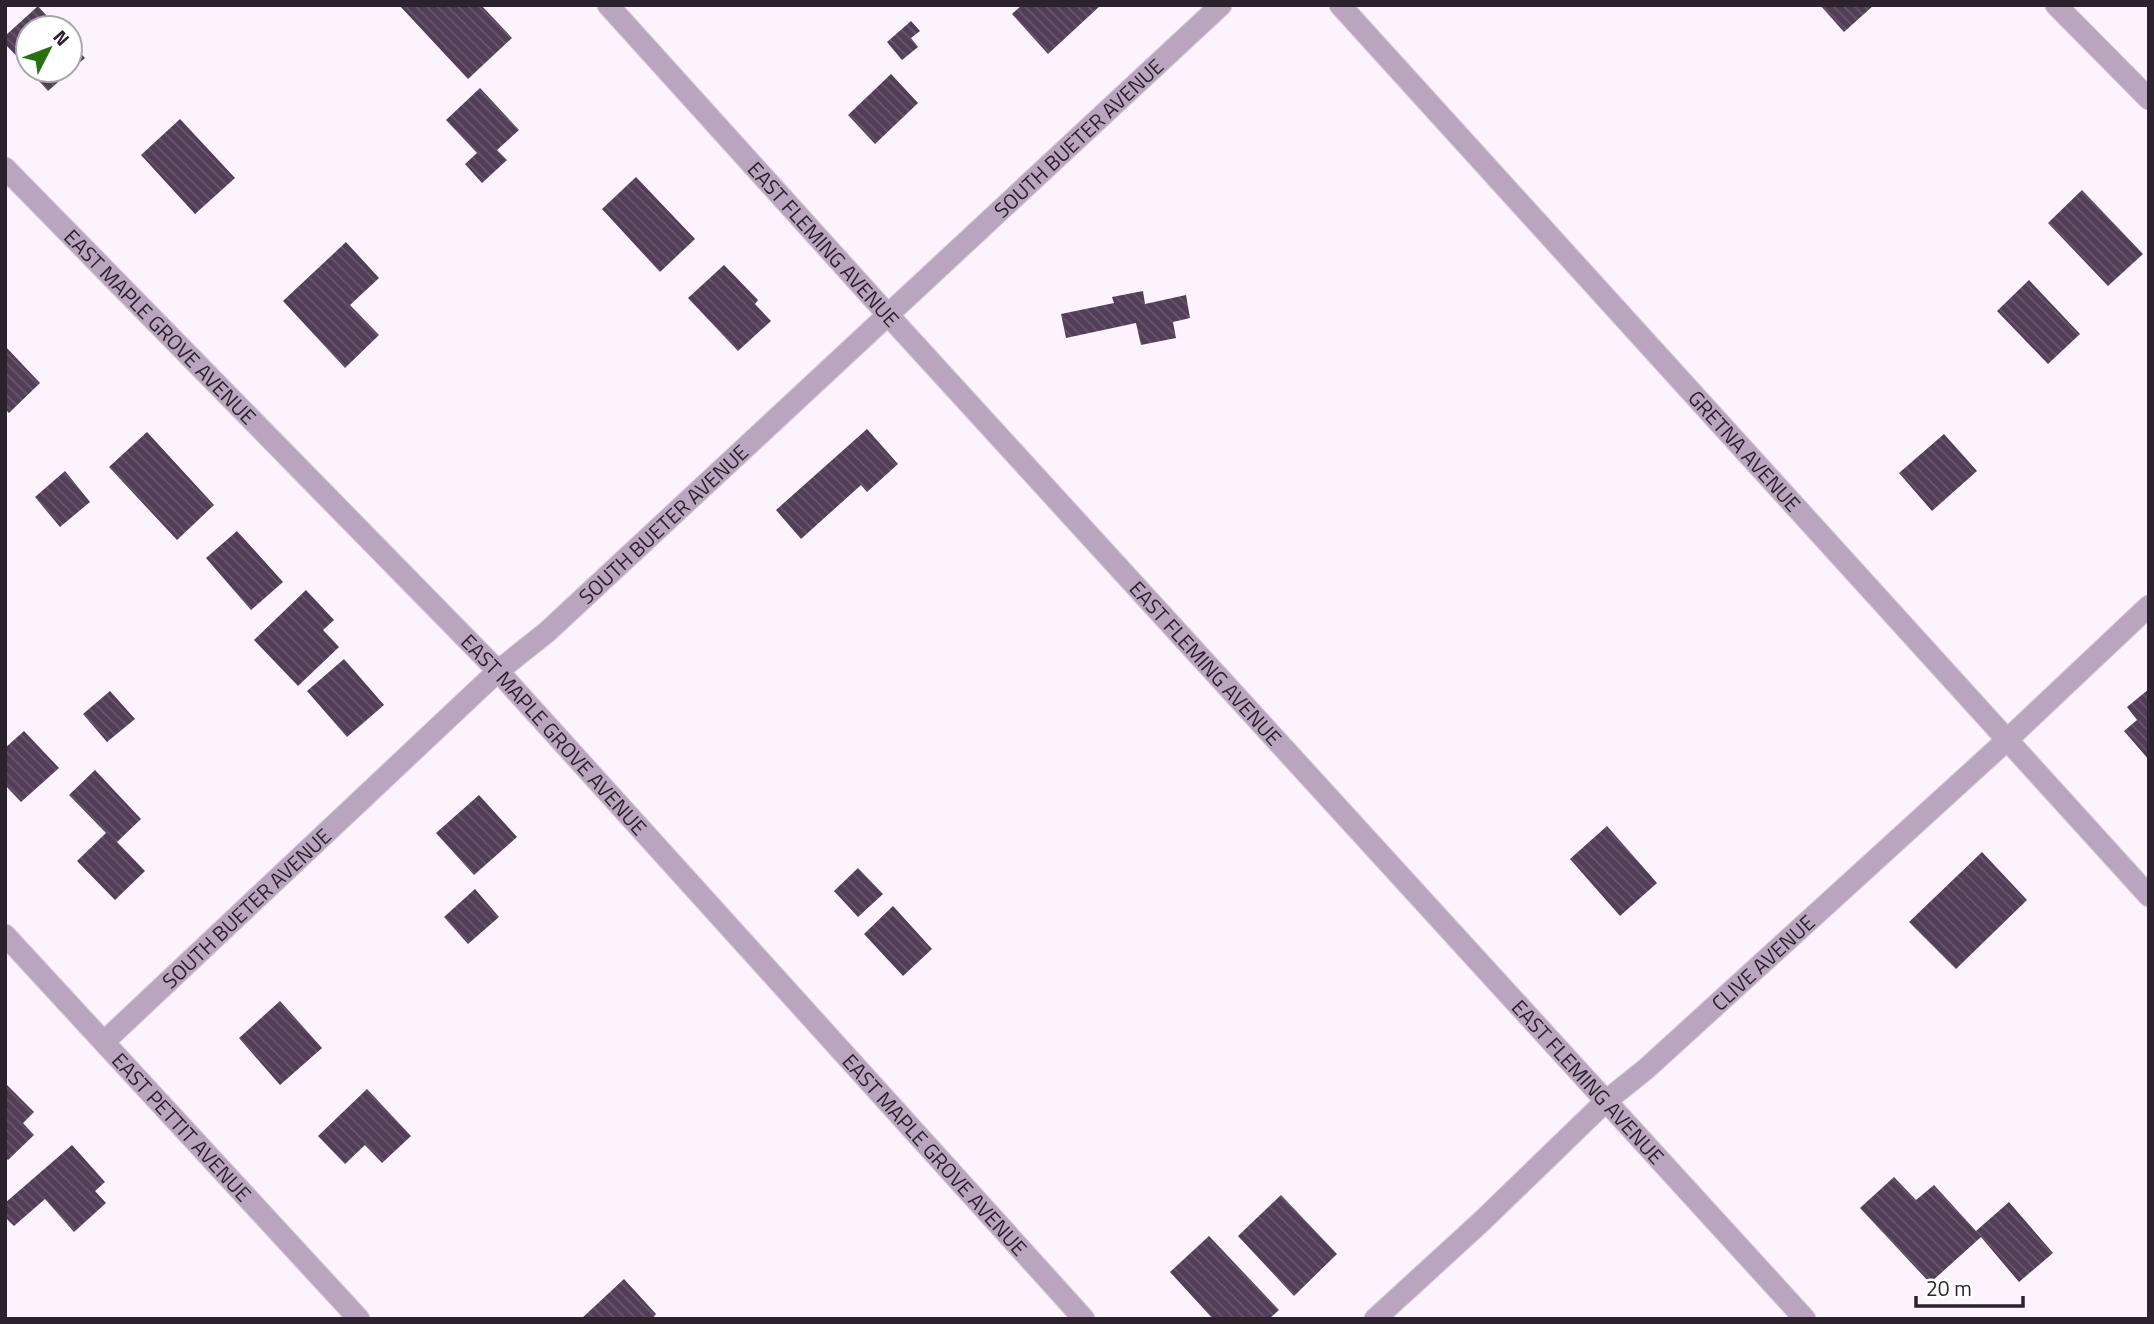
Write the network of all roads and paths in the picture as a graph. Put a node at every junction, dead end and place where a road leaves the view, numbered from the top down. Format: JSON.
{"nodes":[{"id":1,"x":608,"y":5,"type":"edge"},
{"id":2,"x":1221,"y":5,"type":"edge"},
{"id":3,"x":1340,"y":5,"type":"edge"},
{"id":4,"x":2056,"y":5,"type":"edge"},
{"id":5,"x":2149,"y":99,"type":"edge"},
{"id":6,"x":5,"y":168,"type":"edge"},
{"id":7,"x":889,"y":316,"type":"junction"},
{"id":8,"x":2149,"y":606,"type":"edge"},
{"id":9,"x":498,"y":671,"type":"junction"},
{"id":10,"x":2007,"y":740,"type":"junction"},
{"id":11,"x":2149,"y":896,"type":"edge"},
{"id":12,"x":5,"y":935,"type":"edge"},
{"id":13,"x":105,"y":1041,"type":"junction"},
{"id":14,"x":1606,"y":1101,"type":"junction"},
{"id":15,"x":359,"y":1319,"type":"edge"},
{"id":16,"x":1084,"y":1319,"type":"edge"},
{"id":17,"x":1375,"y":1319,"type":"edge"},
{"id":18,"x":1805,"y":1319,"type":"edge"}],
"edges":[{"from":1,"to":7,"type":"street","name":"EAST FLEMING AVENUE"},
{"from":2,"to":7,"type":"street","name":"SOUTH BUETER AVENUE"},
{"from":3,"to":10,"type":"street","name":"GRETNA AVENUE"},
{"from":4,"to":5,"type":"street"},
{"from":6,"to":9,"type":"street","name":"EAST MAPLE GROVE AVENUE"},
{"from":7,"to":9,"type":"street","name":"SOUTH BUETER AVENUE"},
{"from":7,"to":14,"type":"street","name":"EAST FLEMING AVENUE"},
{"from":8,"to":10,"type":"street","name":"CLIVE AVENUE"},
{"from":9,"to":13,"type":"street","name":"SOUTH BUETER AVENUE"},
{"from":9,"to":16,"type":"street","name":"EAST MAPLE GROVE AVENUE"},
{"from":10,"to":11,"type":"street","name":"GRETNA AVENUE"},
{"from":10,"to":14,"type":"street","name":"CLIVE AVENUE"},
{"from":12,"to":13,"type":"street","name":"EAST PETTIT AVENUE"},
{"from":13,"to":15,"type":"street","name":"EAST PETTIT AVENUE"},
{"from":14,"to":17,"type":"street","name":"CLIVE AVENUE"},
{"from":14,"to":18,"type":"street","name":"EAST FLEMING AVENUE"}]}
